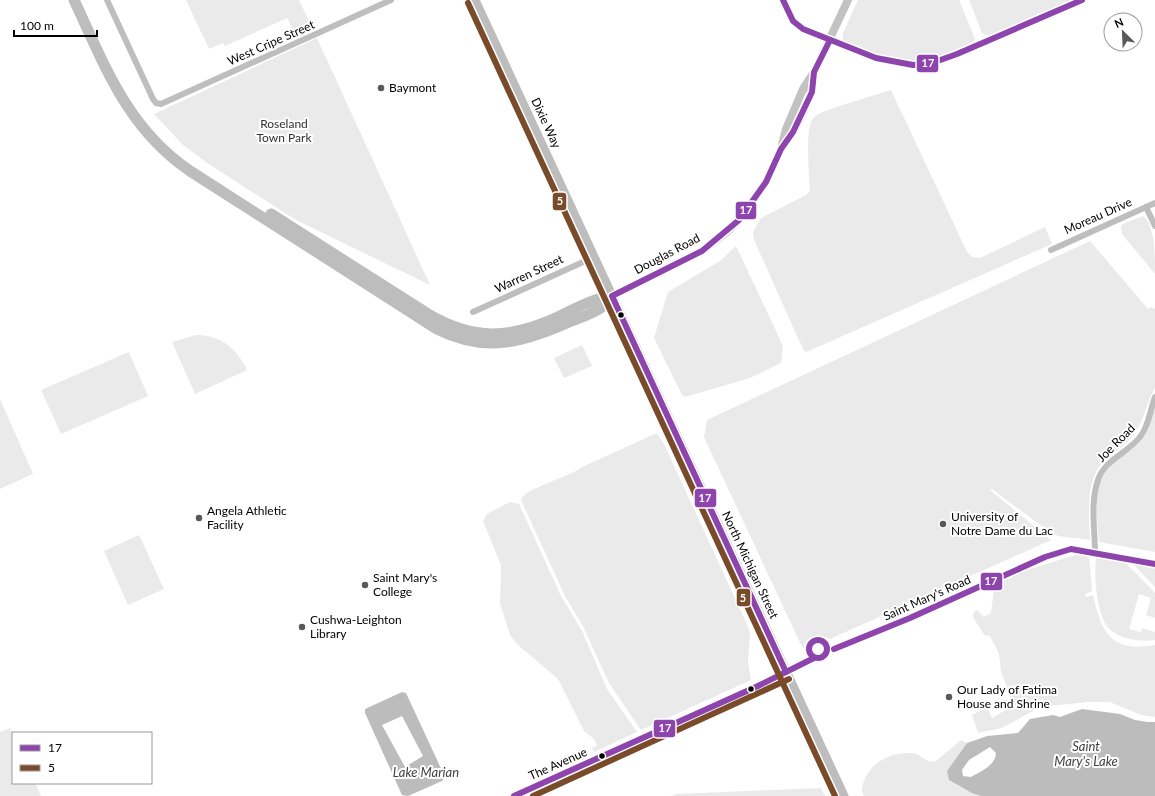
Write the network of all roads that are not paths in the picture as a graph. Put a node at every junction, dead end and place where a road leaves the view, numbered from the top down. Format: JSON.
{"nodes":[{"id":1,"x":74,"y":0,"type":"edge"},
{"id":2,"x":82,"y":0,"type":"edge"},
{"id":3,"x":107,"y":0,"type":"edge"},
{"id":4,"x":391,"y":0,"type":"edge"},
{"id":5,"x":475,"y":0,"type":"edge"},
{"id":6,"x":783,"y":0,"type":"edge"},
{"id":7,"x":848,"y":0,"type":"edge"},
{"id":8,"x":830,"y":40,"type":"junction"},
{"id":9,"x":1155,"y":203,"type":"edge"},
{"id":10,"x":1146,"y":207,"type":"junction"},
{"id":11,"x":1155,"y":226,"type":"edge"},
{"id":12,"x":1051,"y":250,"type":"dead end"},
{"id":13,"x":594,"y":257,"type":"junction"},
{"id":14,"x":612,"y":296,"type":"junction"},
{"id":15,"x":473,"y":312,"type":"dead end"},
{"id":16,"x":1155,"y":397,"type":"edge"},
{"id":17,"x":1095,"y":553,"type":"junction"},
{"id":18,"x":1155,"y":564,"type":"edge"},
{"id":19,"x":827,"y":652,"type":"junction"},
{"id":20,"x":814,"y":658,"type":"junction"},
{"id":21,"x":786,"y":672,"type":"junction"},
{"id":22,"x":514,"y":796,"type":"edge"},
{"id":23,"x":844,"y":796,"type":"edge"}],
"edges":[{"from":1,"to":14,"type":"highway"},
{"from":2,"to":14,"type":"highway"},
{"from":3,"to":4,"type":"street","name":"West Cripe Street"},
{"from":5,"to":13,"type":"main road","name":"Dixie Way"},
{"from":6,"to":8,"type":"street"},
{"from":7,"to":8,"type":"street","name":"Douglas Road"},
{"from":8,"to":14,"type":"street","name":"Douglas Road"},
{"from":9,"to":10,"type":"street","name":"Moreau Drive"},
{"from":10,"to":11,"type":"street"},
{"from":10,"to":12,"type":"street","name":"Moreau Drive"},
{"from":13,"to":14,"type":"main road","name":"North Michigan Street"},
{"from":13,"to":15,"type":"street","name":"Warren Street"},
{"from":14,"to":21,"type":"main road","name":"North Michigan Street"},
{"from":16,"to":17,"type":"street","name":"Joe Road"},
{"from":17,"to":18,"type":"street","name":"Saint Mary's Road"},
{"from":17,"to":19,"type":"street","name":"Saint Mary's Road"},
{"from":19,"to":20,"type":"street","name":"Saint Mary's Road"},
{"from":19,"to":20,"type":"street"},
{"from":20,"to":21,"type":"street","name":"Saint Mary's Road"},
{"from":21,"to":22,"type":"street","name":"The Avenue"},
{"from":21,"to":23,"type":"main road","name":"North Michigan Street"}]}
